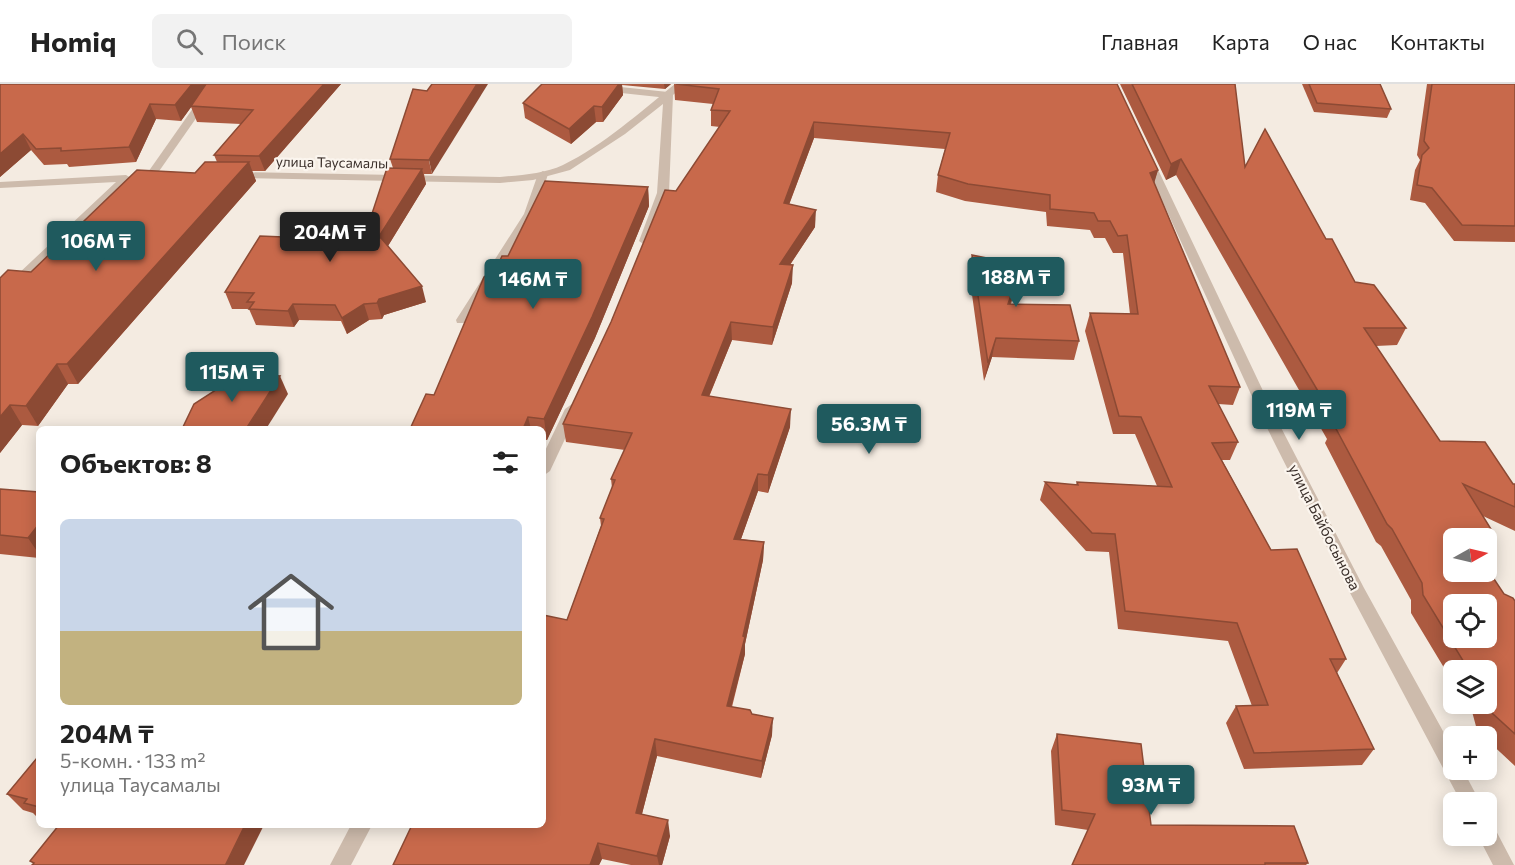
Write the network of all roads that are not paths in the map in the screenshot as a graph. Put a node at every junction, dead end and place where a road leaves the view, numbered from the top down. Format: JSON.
{"nodes":[{"id":1,"x":215,"y":84,"type":"edge"},
{"id":2,"x":565,"y":84,"type":"edge"},
{"id":3,"x":681,"y":84,"type":"edge"},
{"id":4,"x":668,"y":95,"type":"junction"},
{"id":5,"x":1142,"y":147,"type":"edge"},
{"id":6,"x":543,"y":174,"type":"junction"},
{"id":7,"x":156,"y":175,"type":"edge"},
{"id":8,"x":228,"y":175,"type":"edge"},
{"id":9,"x":0,"y":185,"type":"edge"},
{"id":10,"x":638,"y":258,"type":"edge"},
{"id":11,"x":0,"y":297,"type":"edge"},
{"id":12,"x":462,"y":320,"type":"dead end"},
{"id":13,"x":576,"y":400,"type":"edge"},
{"id":14,"x":546,"y":465,"type":"edge"},
{"id":15,"x":1466,"y":792,"type":"edge"},
{"id":16,"x":360,"y":828,"type":"edge"},
{"id":17,"x":1494,"y":846,"type":"edge"},
{"id":18,"x":340,"y":865,"type":"edge"},
{"id":19,"x":1504,"y":865,"type":"edge"}],
"edges":[{"from":1,"to":7,"type":"street"},
{"from":2,"to":4,"type":"street"},
{"from":3,"to":4,"type":"street","name":"улица Таусамалы"},
{"from":4,"to":6,"type":"street","name":"улица Таусамалы"},
{"from":4,"to":10,"type":"street"},
{"from":5,"to":15,"type":"street","name":"улица Байбосынова"},
{"from":6,"to":8,"type":"street","name":"улица Таусамалы"},
{"from":6,"to":12,"type":"street"},
{"from":9,"to":11,"type":"street"},
{"from":13,"to":14,"type":"street"},
{"from":16,"to":18,"type":"street"},
{"from":17,"to":19,"type":"street"}]}
